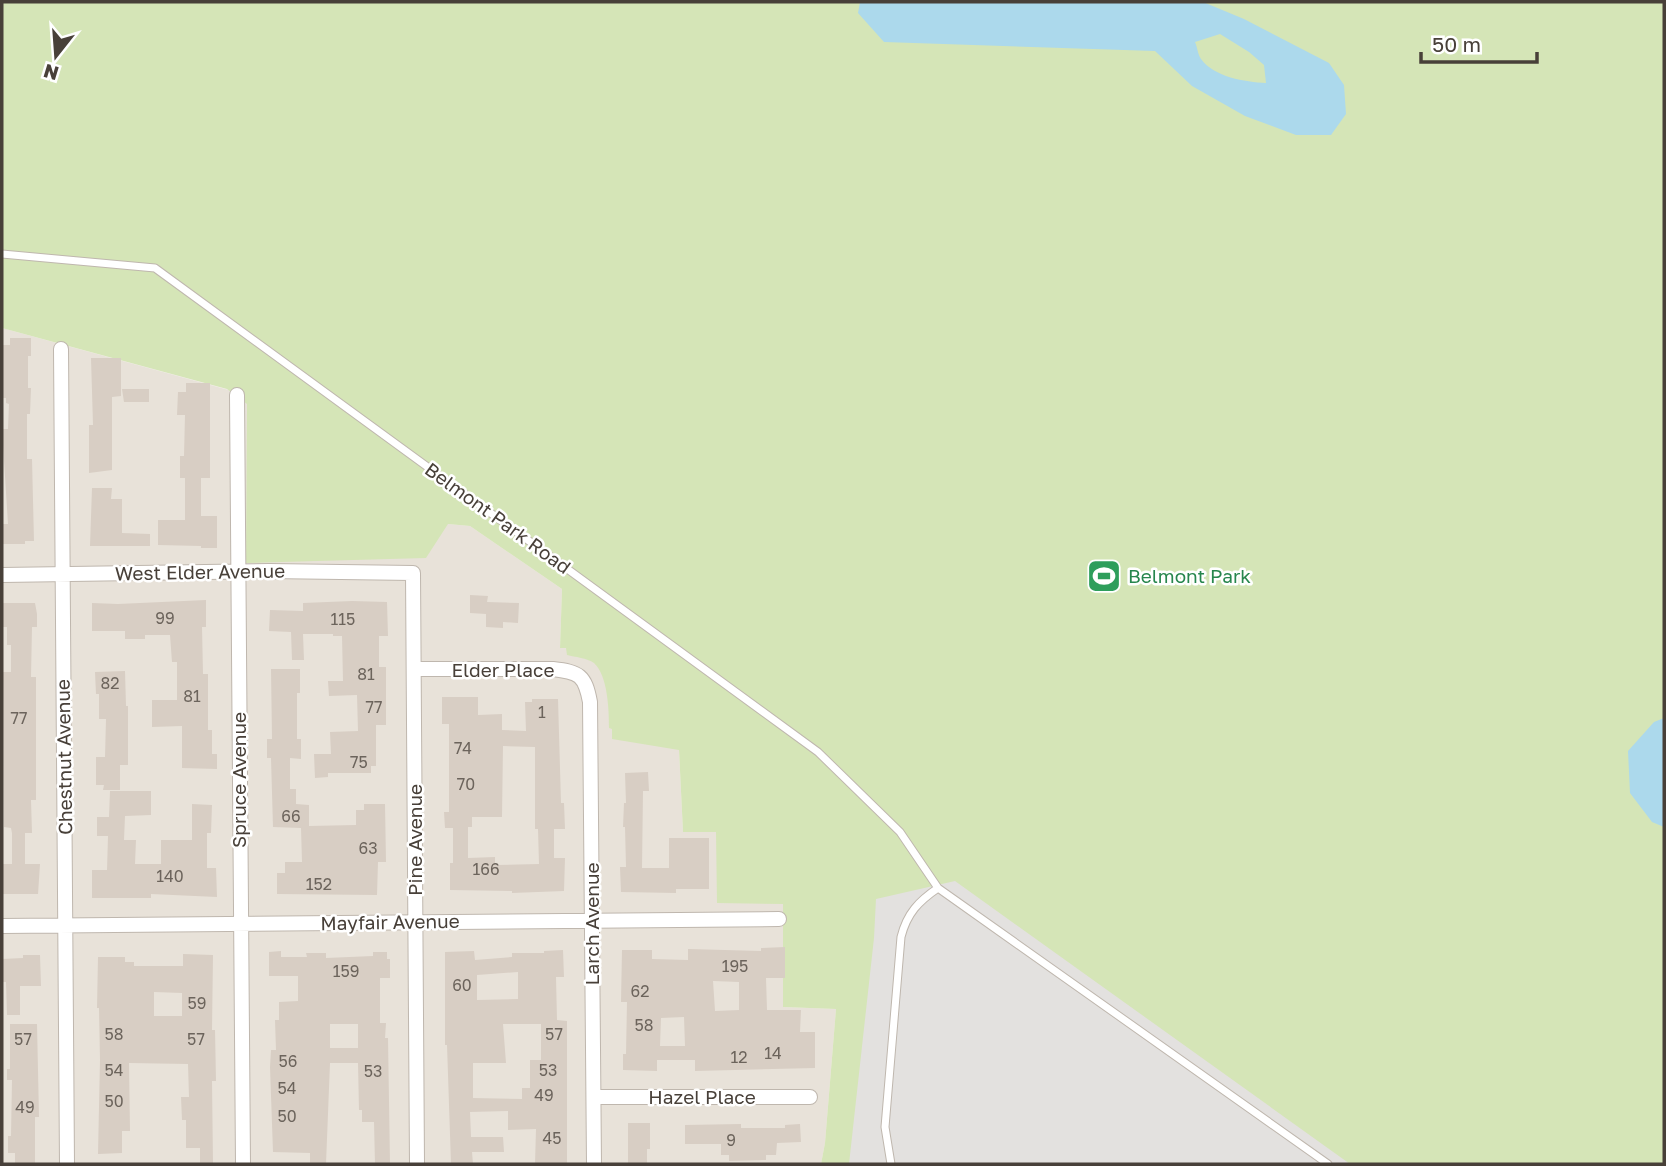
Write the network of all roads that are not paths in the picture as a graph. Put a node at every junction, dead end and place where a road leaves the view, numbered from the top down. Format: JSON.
{"nodes":[{"id":1,"x":2,"y":254,"type":"edge"},
{"id":2,"x":61,"y":349,"type":"dead end"},
{"id":3,"x":237,"y":395,"type":"dead end"},
{"id":4,"x":238,"y":572,"type":"junction"},
{"id":5,"x":398,"y":573,"type":"joint"},
{"id":6,"x":62,"y":574,"type":"junction"},
{"id":7,"x":2,"y":575,"type":"edge"},
{"id":8,"x":415,"y":670,"type":"junction"},
{"id":9,"x":587,"y":684,"type":"joint"},
{"id":10,"x":939,"y":888,"type":"junction"},
{"id":11,"x":779,"y":919,"type":"dead end"},
{"id":12,"x":592,"y":921,"type":"junction"},
{"id":13,"x":415,"y":923,"type":"junction"},
{"id":14,"x":2,"y":926,"type":"edge"},
{"id":15,"x":65,"y":926,"type":"junction"},
{"id":16,"x":241,"y":926,"type":"junction"},
{"id":17,"x":594,"y":1097,"type":"junction"},
{"id":18,"x":810,"y":1097,"type":"dead end"},
{"id":19,"x":67,"y":1164,"type":"edge"},
{"id":20,"x":243,"y":1164,"type":"edge"},
{"id":21,"x":417,"y":1164,"type":"edge"},
{"id":22,"x":594,"y":1164,"type":"edge"},
{"id":23,"x":891,"y":1164,"type":"edge"},
{"id":24,"x":1328,"y":1164,"type":"edge"}],
"edges":[{"from":1,"to":10,"type":"lane","name":"Belmont Park Road"},
{"from":2,"to":6,"type":"street","name":"Chestnut Avenue"},
{"from":3,"to":4,"type":"street","name":"Spruce Avenue"},
{"from":4,"to":5,"type":"street","name":"West Elder Avenue"},
{"from":4,"to":6,"type":"street","name":"West Elder Avenue"},
{"from":4,"to":16,"type":"street","name":"Spruce Avenue"},
{"from":5,"to":8,"type":"street","name":"Pine Avenue"},
{"from":6,"to":7,"type":"street","name":"West Elder Avenue"},
{"from":6,"to":15,"type":"street","name":"Chestnut Avenue"},
{"from":8,"to":9,"type":"street","name":"Elder Place"},
{"from":8,"to":13,"type":"street","name":"Pine Avenue"},
{"from":9,"to":12,"type":"street","name":"Larch Avenue"},
{"from":10,"to":23,"type":"lane"},
{"from":10,"to":24,"type":"lane","name":"Belmont Park Road"},
{"from":11,"to":12,"type":"street","name":"Mayfair Avenue"},
{"from":12,"to":13,"type":"street","name":"Mayfair Avenue"},
{"from":12,"to":17,"type":"street","name":"Larch Avenue"},
{"from":13,"to":16,"type":"street","name":"Mayfair Avenue"},
{"from":13,"to":21,"type":"street","name":"Pine Avenue"},
{"from":14,"to":15,"type":"street","name":"Mayfair Avenue"},
{"from":15,"to":16,"type":"street","name":"Mayfair Avenue"},
{"from":15,"to":19,"type":"street","name":"Chestnut Avenue"},
{"from":16,"to":20,"type":"street","name":"Spruce Avenue"},
{"from":17,"to":18,"type":"street","name":"Hazel Place"},
{"from":17,"to":22,"type":"street","name":"Larch Avenue"}]}
